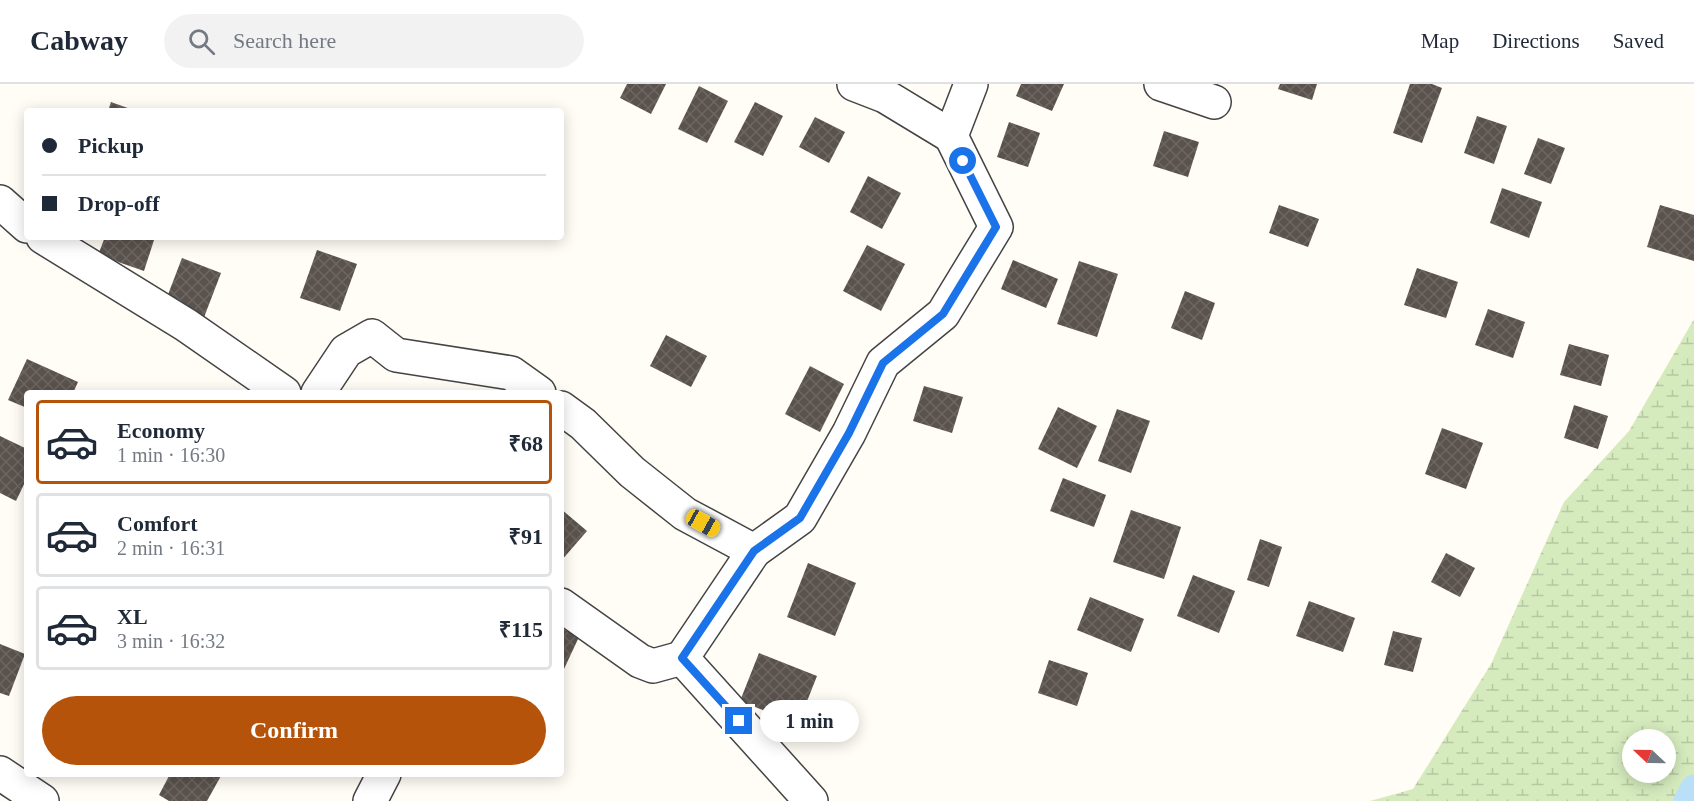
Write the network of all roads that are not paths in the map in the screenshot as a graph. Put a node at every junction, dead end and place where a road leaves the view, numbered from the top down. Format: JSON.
{"nodes":[{"id":1,"x":854,"y":84,"type":"edge"},
{"id":2,"x":971,"y":84,"type":"edge"},
{"id":3,"x":1161,"y":84,"type":"edge"},
{"id":4,"x":1214,"y":102,"type":"dead end"},
{"id":5,"x":951,"y":136,"type":"junction"},
{"id":6,"x":0,"y":202,"type":"edge"},
{"id":7,"x":24,"y":223,"type":"edge"},
{"id":8,"x":48,"y":240,"type":"edge"},
{"id":9,"x":280,"y":390,"type":"edge"},
{"id":10,"x":320,"y":390,"type":"edge"},
{"id":11,"x":535,"y":390,"type":"edge"},
{"id":12,"x":564,"y":410,"type":"edge"},
{"id":13,"x":754,"y":551,"type":"junction"},
{"id":14,"x":564,"y":607,"type":"edge"},
{"id":15,"x":682,"y":658,"type":"junction"},
{"id":16,"x":0,"y":773,"type":"edge"},
{"id":17,"x":382,"y":777,"type":"edge"},
{"id":18,"x":42,"y":801,"type":"edge"},
{"id":19,"x":370,"y":801,"type":"edge"},
{"id":20,"x":811,"y":801,"type":"edge"}],
"edges":[{"from":1,"to":5,"type":"street"},
{"from":2,"to":5,"type":"street"},
{"from":3,"to":4,"type":"street"},
{"from":5,"to":13,"type":"street"},
{"from":6,"to":7,"type":"street"},
{"from":8,"to":9,"type":"street"},
{"from":10,"to":11,"type":"street"},
{"from":12,"to":13,"type":"street"},
{"from":13,"to":15,"type":"street"},
{"from":14,"to":15,"type":"street"},
{"from":15,"to":20,"type":"street"},
{"from":16,"to":18,"type":"street"},
{"from":17,"to":19,"type":"street"}]}
